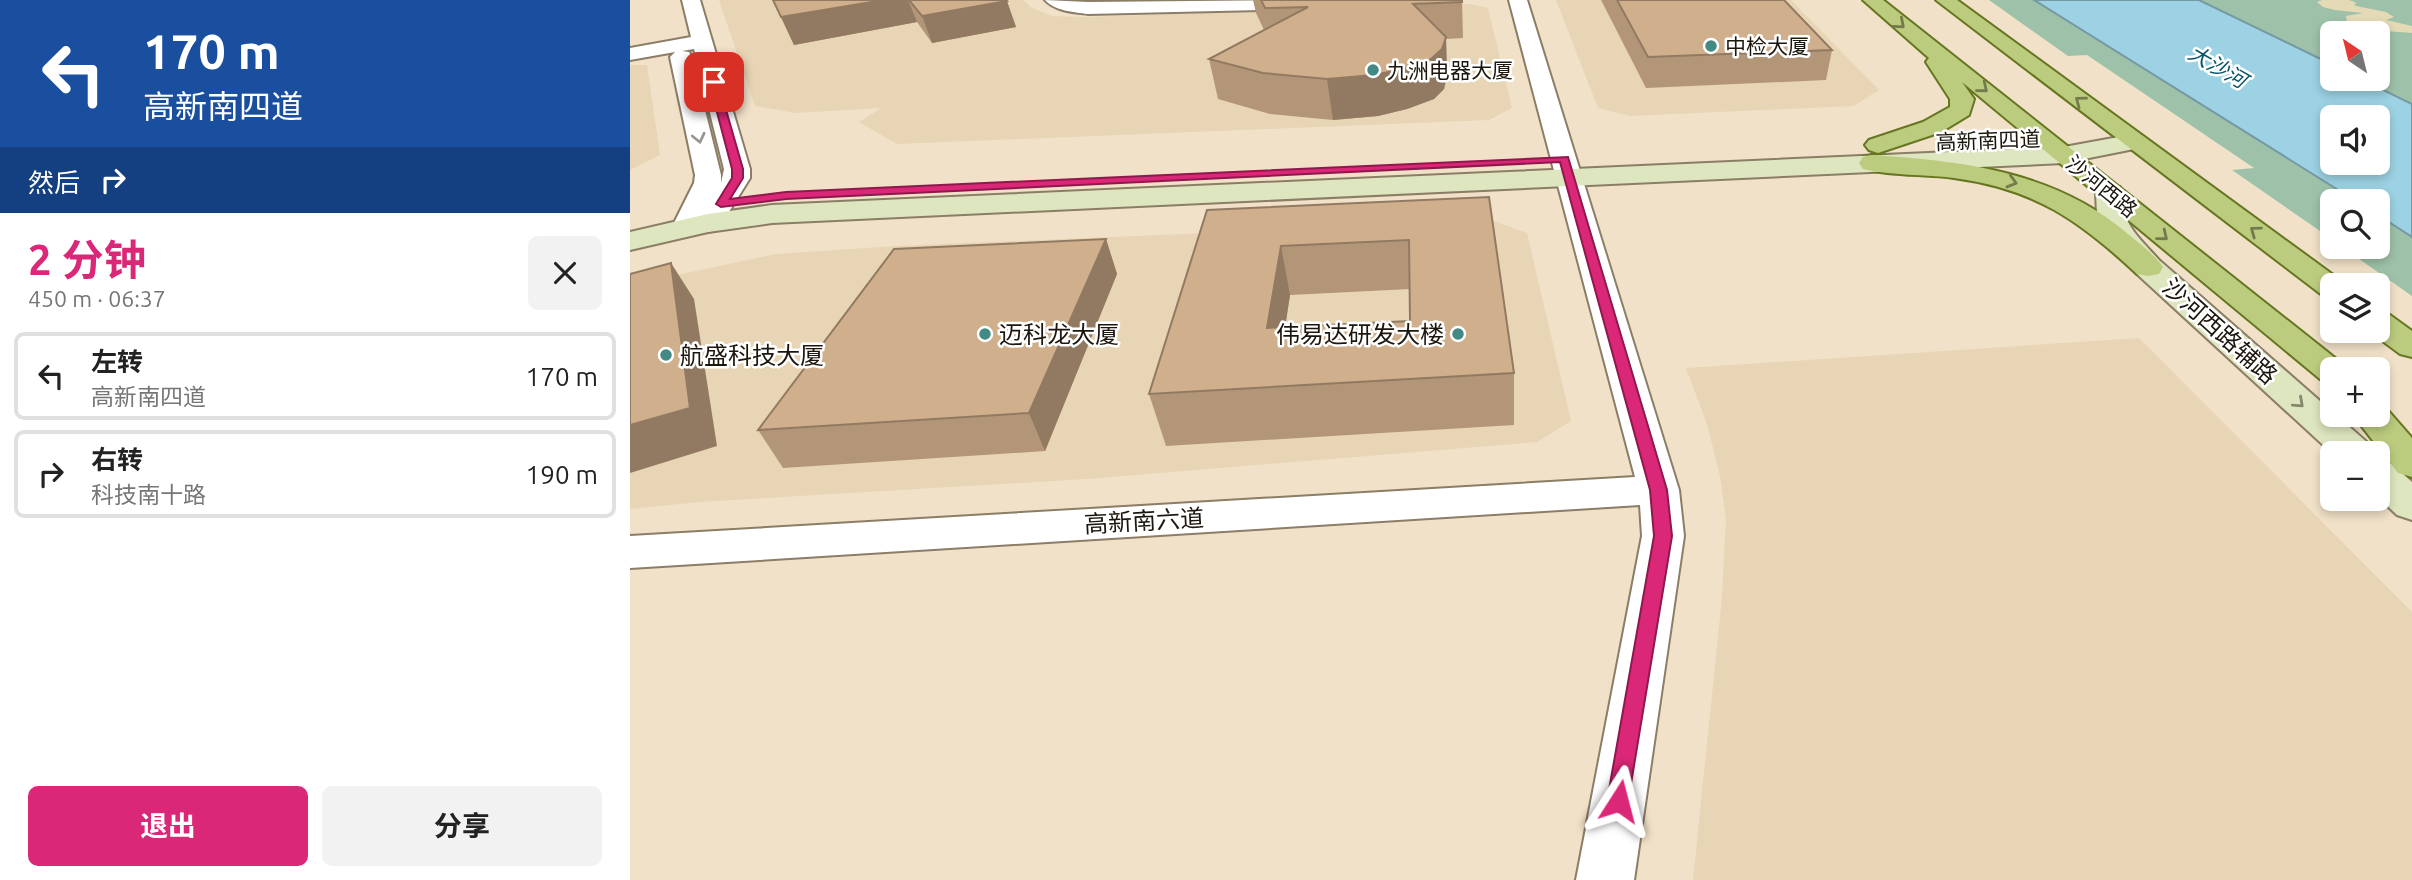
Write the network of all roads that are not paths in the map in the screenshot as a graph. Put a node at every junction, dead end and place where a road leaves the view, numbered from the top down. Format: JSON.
{"nodes":[{"id":1,"x":668,"y":0,"type":"edge"},
{"id":2,"x":691,"y":0,"type":"edge"},
{"id":3,"x":1054,"y":0,"type":"edge"},
{"id":4,"x":1518,"y":0,"type":"edge"},
{"id":5,"x":1872,"y":0,"type":"edge"},
{"id":6,"x":1945,"y":0,"type":"edge"},
{"id":7,"x":1322,"y":3,"type":"edge"},
{"id":8,"x":690,"y":43,"type":"junction"},
{"id":9,"x":1928,"y":48,"type":"junction"},
{"id":10,"x":630,"y":54,"type":"edge"},
{"id":11,"x":2135,"y":142,"type":"junction"},
{"id":12,"x":2054,"y":146,"type":"junction"},
{"id":13,"x":1875,"y":154,"type":"junction"},
{"id":14,"x":1567,"y":168,"type":"junction"},
{"id":15,"x":2110,"y":193,"type":"junction"},
{"id":16,"x":702,"y":216,"type":"junction"},
{"id":17,"x":630,"y":223,"type":"edge"},
{"id":18,"x":630,"y":241,"type":"edge"},
{"id":19,"x":2148,"y":267,"type":"junction"},
{"id":20,"x":2320,"y":278,"type":"edge"},
{"id":21,"x":2390,"y":320,"type":"edge"},
{"id":22,"x":2390,"y":331,"type":"edge"},
{"id":23,"x":2412,"y":333,"type":"edge"},
{"id":24,"x":2412,"y":347,"type":"edge"},
{"id":25,"x":2320,"y":361,"type":"edge"},
{"id":26,"x":2390,"y":417,"type":"edge"},
{"id":27,"x":2382,"y":427,"type":"edge"},
{"id":28,"x":2412,"y":434,"type":"edge"},
{"id":29,"x":2342,"y":441,"type":"edge"},
{"id":30,"x":2412,"y":464,"type":"edge"},
{"id":31,"x":2390,"y":485,"type":"edge"},
{"id":32,"x":1659,"y":490,"type":"junction"},
{"id":33,"x":2412,"y":505,"type":"edge"},
{"id":34,"x":630,"y":552,"type":"edge"},
{"id":35,"x":1605,"y":880,"type":"edge"}],
"edges":[{"from":1,"to":8,"type":"street"},
{"from":2,"to":8,"type":"street"},
{"from":3,"to":7,"type":"street"},
{"from":4,"to":14,"type":"street"},
{"from":5,"to":9,"type":"main road","name":"沙河西路","one_way":true},
{"from":11,"to":6,"type":"main road","one_way":true},
{"from":8,"to":10,"type":"street"},
{"from":8,"to":16,"type":"street"},
{"from":9,"to":12,"type":"main road","name":"沙河西路","one_way":true},
{"from":9,"to":13,"type":"main road"},
{"from":11,"to":12,"type":"main road","name":"高新南四道"},
{"from":20,"to":11,"type":"main road","one_way":true},
{"from":12,"to":13,"type":"main road","name":"高新南四道"},
{"from":12,"to":15,"type":"main road","name":"沙河西路"},
{"from":13,"to":14,"type":"main road","name":"高新南四道"},
{"from":13,"to":19,"type":"main road","one_way":true},
{"from":14,"to":16,"type":"main road","name":"高新南四道"},
{"from":14,"to":32,"type":"street"},
{"from":15,"to":19,"type":"main road","name":"沙河西路辅路"},
{"from":15,"to":25,"type":"main road","name":"沙河西路","one_way":true},
{"from":16,"to":17,"type":"main road","name":"高新南四道"},
{"from":16,"to":18,"type":"main road","name":"高新南四道"},
{"from":19,"to":29,"type":"main road","name":"沙河西路辅路","one_way":true},
{"from":21,"to":23,"type":"main road"},
{"from":22,"to":24,"type":"main road"},
{"from":26,"to":28,"type":"main road"},
{"from":27,"to":30,"type":"main road"},
{"from":31,"to":33,"type":"main road"},
{"from":32,"to":34,"type":"street","name":"高新南六道"},
{"from":32,"to":35,"type":"street"}]}
